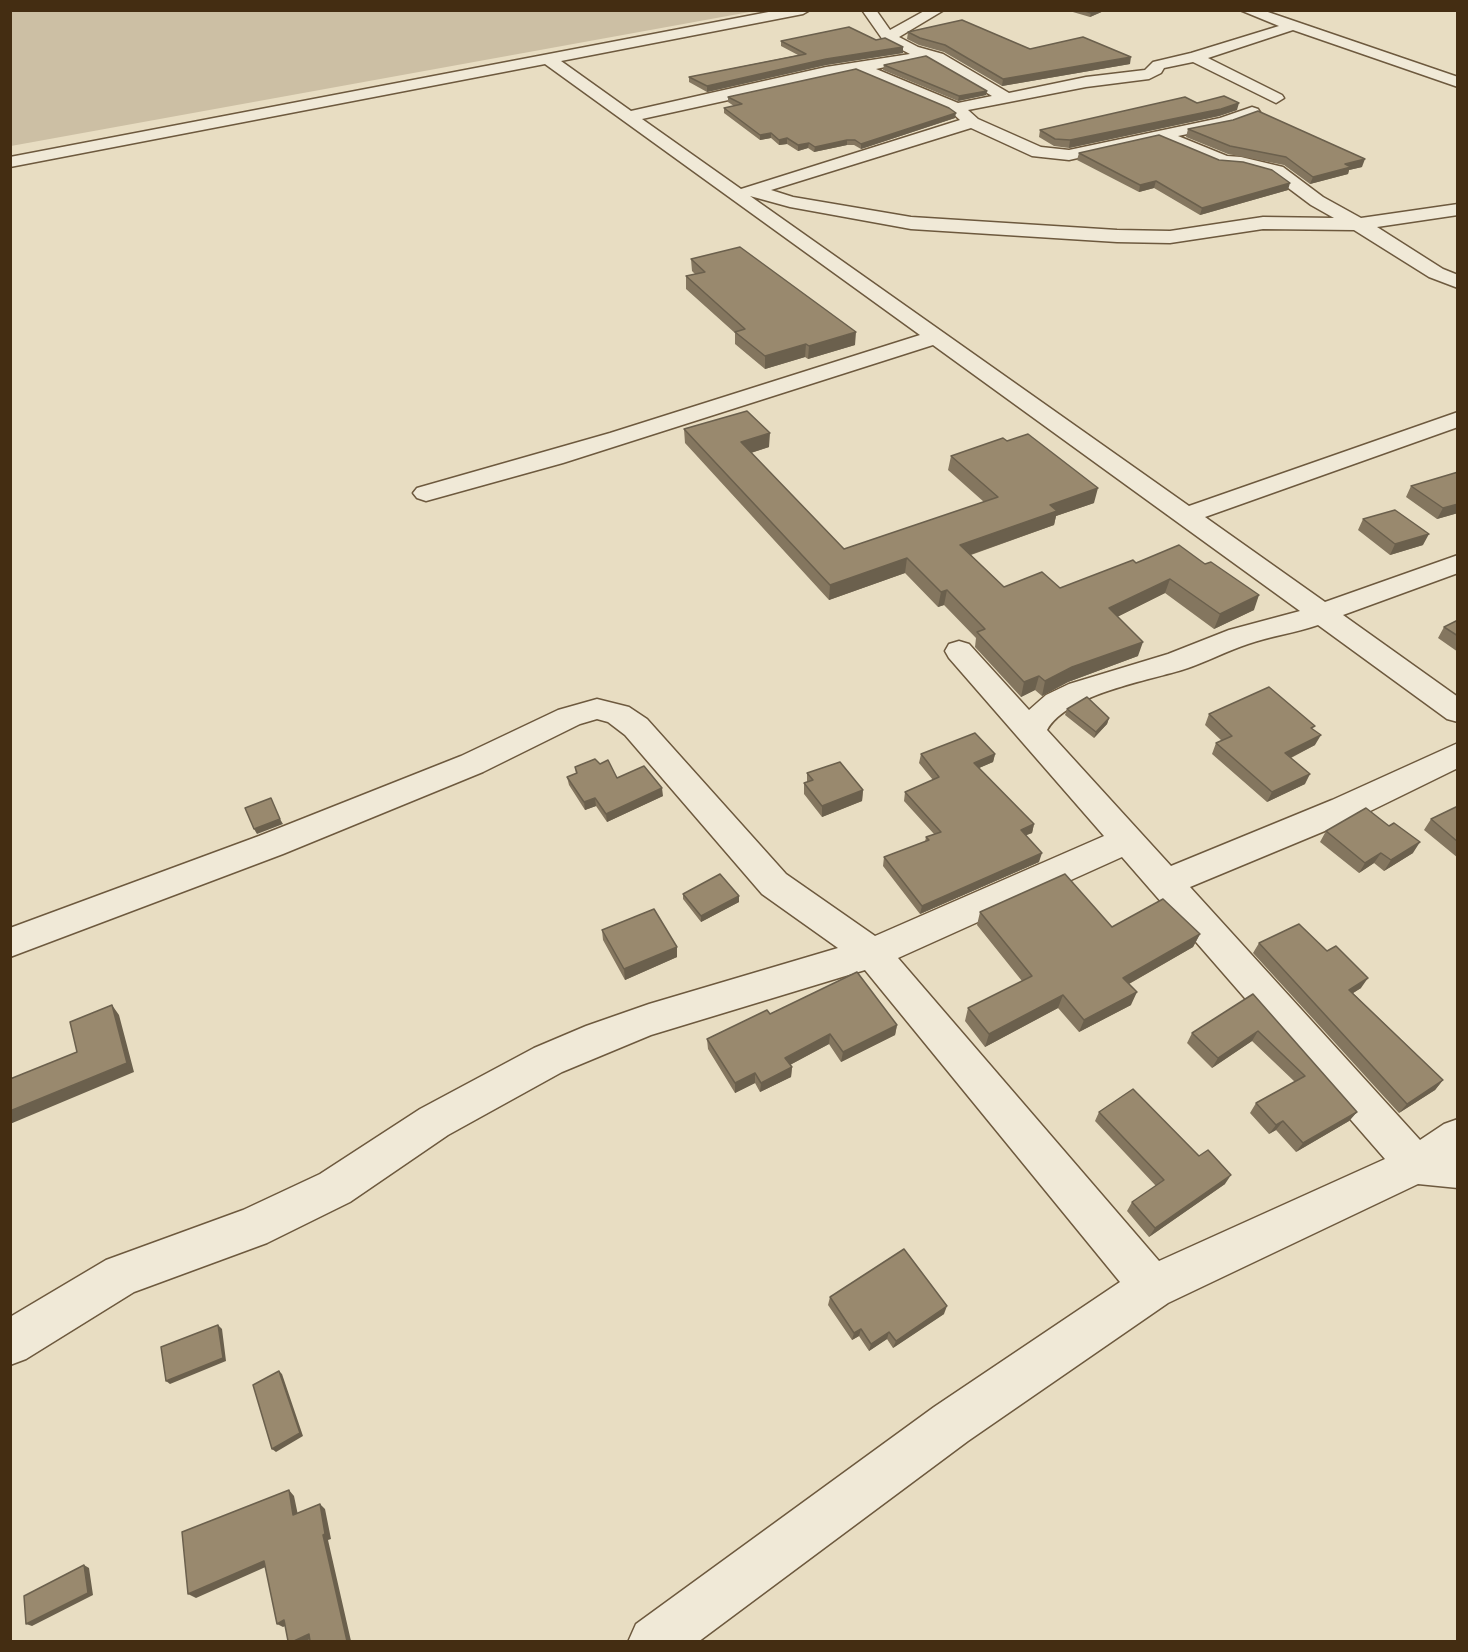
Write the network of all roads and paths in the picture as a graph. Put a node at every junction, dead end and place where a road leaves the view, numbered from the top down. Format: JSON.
{"nodes":[{"id":1,"x":803,"y":10,"type":"edge"},
{"id":2,"x":869,"y":10,"type":"edge"},
{"id":3,"x":937,"y":10,"type":"edge"},
{"id":4,"x":1247,"y":10,"type":"edge"},
{"id":5,"x":1292,"y":26,"type":"junction"},
{"id":6,"x":888,"y":37,"type":"junction"},
{"id":7,"x":1351,"y":47,"type":"junction"},
{"id":8,"x":925,"y":54,"type":"junction"},
{"id":9,"x":1429,"y":56,"type":"dead end"},
{"id":10,"x":1195,"y":57,"type":"junction"},
{"id":11,"x":547,"y":58,"type":"junction"},
{"id":12,"x":861,"y":68,"type":"junction"},
{"id":13,"x":1458,"y":82,"type":"edge"},
{"id":14,"x":1005,"y":96,"type":"junction"},
{"id":15,"x":1276,"y":98,"type":"dead end"},
{"id":16,"x":956,"y":108,"type":"junction"},
{"id":17,"x":1252,"y":112,"type":"edge"},
{"id":18,"x":628,"y":117,"type":"junction"},
{"id":19,"x":972,"y":122,"type":"junction"},
{"id":20,"x":1161,"y":135,"type":"junction"},
{"id":21,"x":10,"y":162,"type":"edge"},
{"id":22,"x":743,"y":193,"type":"junction"},
{"id":23,"x":1458,"y":209,"type":"edge"},
{"id":24,"x":1360,"y":224,"type":"junction"},
{"id":25,"x":1458,"y":282,"type":"edge"},
{"id":26,"x":937,"y":338,"type":"junction"},
{"id":27,"x":1458,"y":419,"type":"edge"},
{"id":28,"x":426,"y":493,"type":"dead end"},
{"id":29,"x":1187,"y":515,"type":"junction"},
{"id":30,"x":1458,"y":563,"type":"edge"},
{"id":31,"x":1322,"y":613,"type":"junction"},
{"id":32,"x":959,"y":651,"type":"dead end"},
{"id":33,"x":1458,"y":712,"type":"edge"},
{"id":34,"x":1031,"y":732,"type":"junction"},
{"id":35,"x":1458,"y":754,"type":"edge"},
{"id":36,"x":1127,"y":839,"type":"junction"},
{"id":37,"x":1164,"y":883,"type":"junction"},
{"id":38,"x":10,"y":944,"type":"edge"},
{"id":39,"x":872,"y":953,"type":"junction"},
{"id":40,"x":1458,"y":1137,"type":"edge"},
{"id":41,"x":1416,"y":1165,"type":"junction"},
{"id":42,"x":1458,"y":1169,"type":"edge"},
{"id":43,"x":1152,"y":1287,"type":"junction"},
{"id":44,"x":10,"y":1343,"type":"edge"},
{"id":45,"x":654,"y":1641,"type":"edge"}],
"edges":[{"from":1,"to":11,"type":"street"},
{"from":2,"to":6,"type":"street"},
{"from":3,"to":6,"type":"street"},
{"from":4,"to":5,"type":"street"},
{"from":5,"to":7,"type":"street"},
{"from":5,"to":10,"type":"street"},
{"from":6,"to":8,"type":"street"},
{"from":7,"to":9,"type":"street"},
{"from":7,"to":13,"type":"street"},
{"from":8,"to":12,"type":"street"},
{"from":8,"to":14,"type":"street"},
{"from":10,"to":14,"type":"street"},
{"from":10,"to":15,"type":"street"},
{"from":11,"to":18,"type":"street"},
{"from":11,"to":21,"type":"street"},
{"from":12,"to":16,"type":"street"},
{"from":12,"to":18,"type":"street"},
{"from":14,"to":16,"type":"street"},
{"from":16,"to":19,"type":"street"},
{"from":17,"to":20,"type":"street"},
{"from":18,"to":22,"type":"street"},
{"from":19,"to":20,"type":"street"},
{"from":19,"to":22,"type":"street"},
{"from":20,"to":24,"type":"street"},
{"from":22,"to":24,"type":"street"},
{"from":22,"to":26,"type":"street"},
{"from":23,"to":24,"type":"street"},
{"from":24,"to":25,"type":"street"},
{"from":26,"to":28,"type":"street"},
{"from":26,"to":29,"type":"street"},
{"from":27,"to":29,"type":"street"},
{"from":29,"to":31,"type":"street"},
{"from":30,"to":31,"type":"street"},
{"from":31,"to":33,"type":"street"},
{"from":31,"to":34,"type":"street"},
{"from":32,"to":34,"type":"street"},
{"from":34,"to":36,"type":"street"},
{"from":35,"to":37,"type":"street"},
{"from":36,"to":37,"type":"street"},
{"from":36,"to":39,"type":"street"},
{"from":37,"to":41,"type":"street"},
{"from":38,"to":39,"type":"street"},
{"from":39,"to":43,"type":"street"},
{"from":39,"to":44,"type":"street"},
{"from":40,"to":41,"type":"street"},
{"from":41,"to":42,"type":"street"},
{"from":41,"to":43,"type":"street"},
{"from":43,"to":45,"type":"street"}]}
